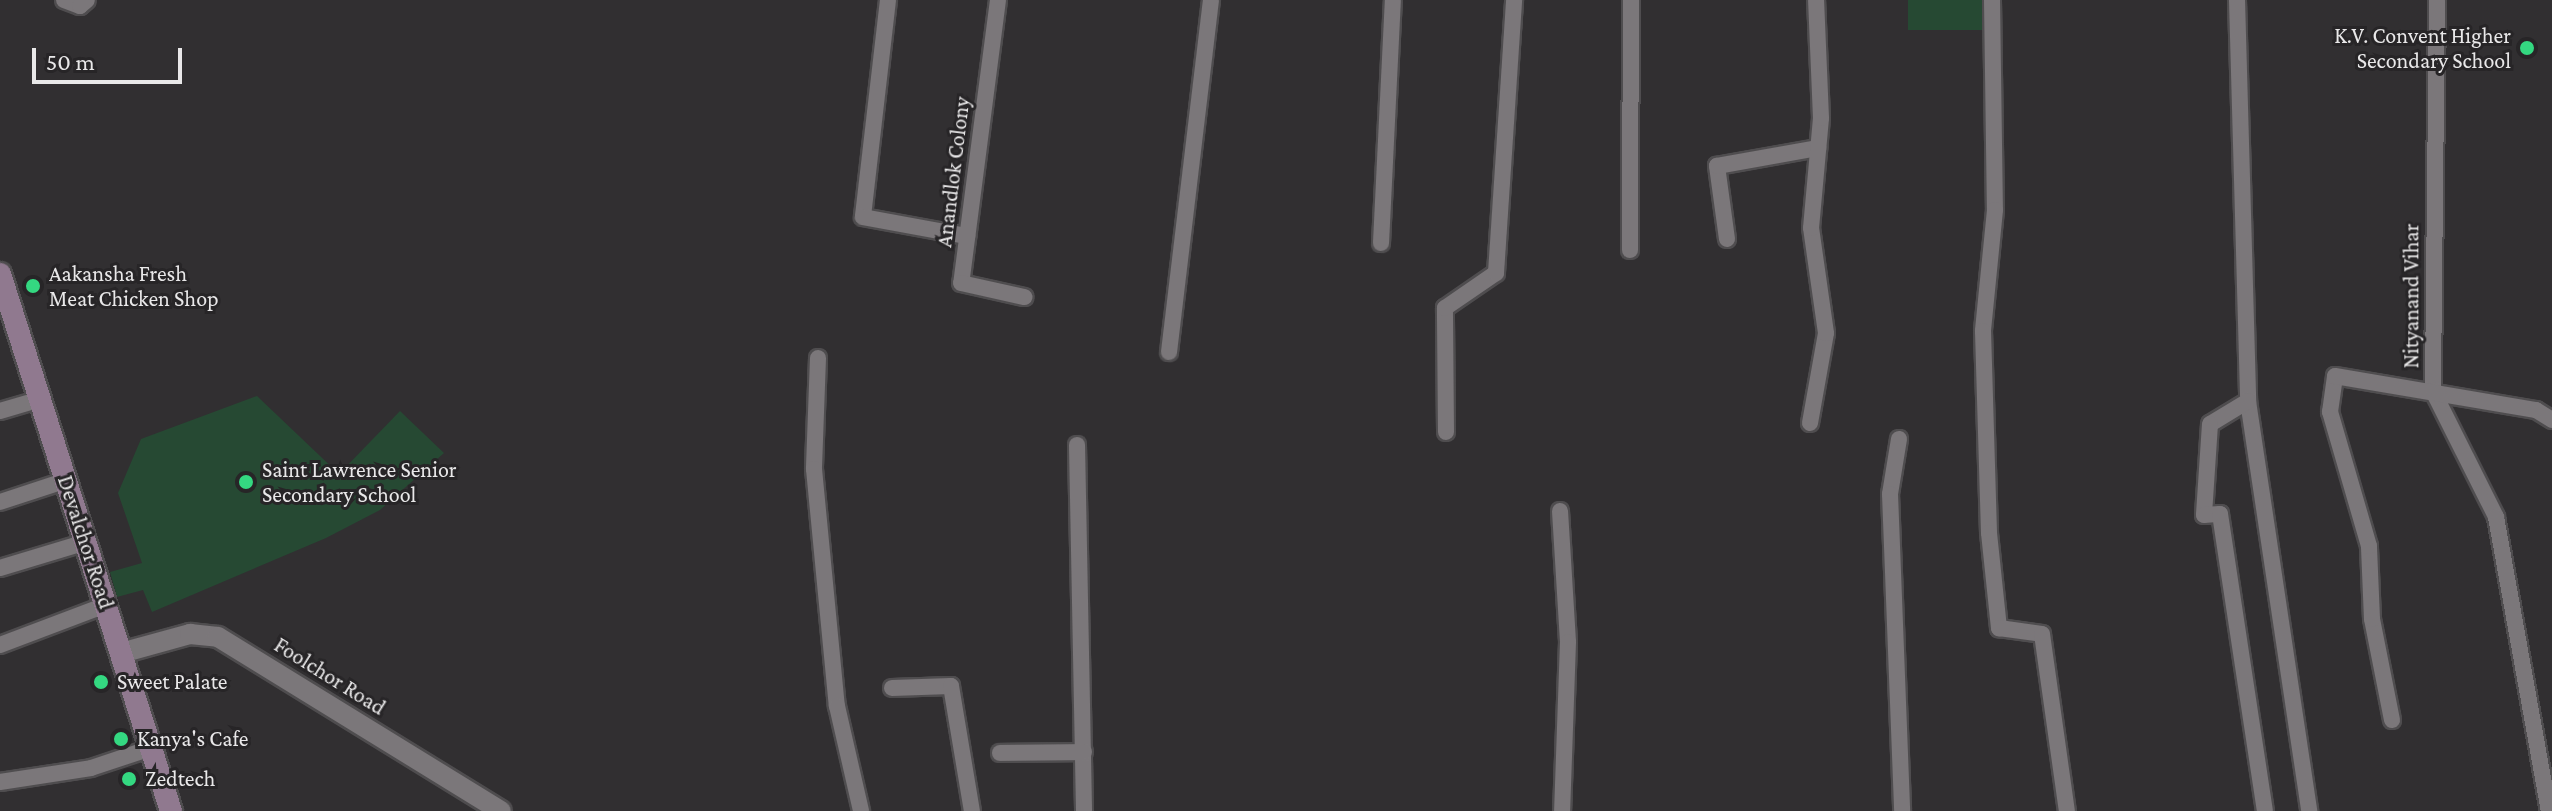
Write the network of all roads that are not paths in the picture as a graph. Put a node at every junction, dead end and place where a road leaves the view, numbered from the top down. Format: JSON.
{"nodes":[{"id":1,"x":64,"y":0,"type":"edge"},
{"id":2,"x":87,"y":0,"type":"edge"},
{"id":3,"x":888,"y":0,"type":"edge"},
{"id":4,"x":998,"y":0,"type":"edge"},
{"id":5,"x":1211,"y":0,"type":"edge"},
{"id":6,"x":1393,"y":0,"type":"edge"},
{"id":7,"x":1514,"y":0,"type":"edge"},
{"id":8,"x":1631,"y":0,"type":"edge"},
{"id":9,"x":1816,"y":0,"type":"edge"},
{"id":10,"x":1992,"y":0,"type":"edge"},
{"id":11,"x":2237,"y":0,"type":"edge"},
{"id":12,"x":2437,"y":0,"type":"edge"},
{"id":13,"x":1818,"y":148,"type":"junction"},
{"id":14,"x":967,"y":236,"type":"junction"},
{"id":15,"x":1727,"y":239,"type":"dead end"},
{"id":16,"x":1381,"y":243,"type":"dead end"},
{"id":17,"x":1630,"y":250,"type":"dead end"},
{"id":18,"x":0,"y":274,"type":"edge"},
{"id":19,"x":1024,"y":297,"type":"dead end"},
{"id":20,"x":6,"y":314,"type":"edge"},
{"id":21,"x":1169,"y":352,"type":"dead end"},
{"id":22,"x":818,"y":358,"type":"dead end"},
{"id":23,"x":2433,"y":391,"type":"junction"},
{"id":24,"x":41,"y":399,"type":"junction"},
{"id":25,"x":2248,"y":401,"type":"junction"},
{"id":26,"x":0,"y":411,"type":"edge"},
{"id":27,"x":2552,"y":420,"type":"edge"},
{"id":28,"x":1810,"y":423,"type":"dead end"},
{"id":29,"x":1446,"y":432,"type":"dead end"},
{"id":30,"x":1899,"y":439,"type":"dead end"},
{"id":31,"x":1077,"y":445,"type":"dead end"},
{"id":32,"x":67,"y":480,"type":"junction"},
{"id":33,"x":0,"y":502,"type":"edge"},
{"id":34,"x":1560,"y":511,"type":"dead end"},
{"id":35,"x":86,"y":542,"type":"junction"},
{"id":36,"x":0,"y":568,"type":"edge"},
{"id":37,"x":106,"y":605,"type":"junction"},
{"id":38,"x":0,"y":645,"type":"edge"},
{"id":39,"x":121,"y":653,"type":"junction"},
{"id":40,"x":892,"y":688,"type":"dead end"},
{"id":41,"x":2392,"y":720,"type":"dead end"},
{"id":42,"x":151,"y":748,"type":"junction"},
{"id":43,"x":1084,"y":752,"type":"junction"},
{"id":44,"x":1000,"y":753,"type":"dead end"},
{"id":45,"x":0,"y":782,"type":"edge"},
{"id":46,"x":171,"y":811,"type":"edge"},
{"id":47,"x":501,"y":811,"type":"edge"},
{"id":48,"x":861,"y":811,"type":"edge"},
{"id":49,"x":972,"y":811,"type":"edge"},
{"id":50,"x":1084,"y":811,"type":"edge"},
{"id":51,"x":1562,"y":811,"type":"edge"},
{"id":52,"x":1902,"y":811,"type":"edge"},
{"id":53,"x":2067,"y":811,"type":"edge"},
{"id":54,"x":2265,"y":811,"type":"edge"},
{"id":55,"x":2309,"y":811,"type":"edge"},
{"id":56,"x":2549,"y":811,"type":"edge"}],
"edges":[{"from":1,"to":2,"type":"street"},
{"from":3,"to":14,"type":"street"},
{"from":4,"to":14,"type":"street","name":"Anandlok Colony"},
{"from":5,"to":21,"type":"street"},
{"from":6,"to":16,"type":"street"},
{"from":7,"to":29,"type":"street"},
{"from":8,"to":17,"type":"street"},
{"from":9,"to":13,"type":"street"},
{"from":10,"to":53,"type":"street"},
{"from":11,"to":25,"type":"street"},
{"from":12,"to":23,"type":"street","name":"Nityanand Vihar"},
{"from":13,"to":15,"type":"street"},
{"from":13,"to":28,"type":"street"},
{"from":14,"to":19,"type":"street","name":"Anandlok Colony"},
{"from":18,"to":20,"type":"main road","name":"Devalchor Road"},
{"from":20,"to":24,"type":"main road","name":"Devalchor Road"},
{"from":22,"to":48,"type":"street"},
{"from":23,"to":27,"type":"street"},
{"from":23,"to":41,"type":"street"},
{"from":23,"to":56,"type":"street","name":"Nityanand Vihar"},
{"from":24,"to":26,"type":"street"},
{"from":24,"to":32,"type":"main road","name":"Devalchor Road"},
{"from":25,"to":54,"type":"street"},
{"from":25,"to":55,"type":"street"},
{"from":30,"to":52,"type":"street"},
{"from":31,"to":43,"type":"street"},
{"from":32,"to":33,"type":"street"},
{"from":32,"to":35,"type":"main road","name":"Devalchor Road"},
{"from":34,"to":51,"type":"street"},
{"from":35,"to":36,"type":"street"},
{"from":35,"to":37,"type":"main road","name":"Devalchor Road"},
{"from":37,"to":38,"type":"street"},
{"from":37,"to":39,"type":"main road","name":"Devalchor Road"},
{"from":39,"to":42,"type":"main road","name":"Devalchor Road"},
{"from":39,"to":47,"type":"street","name":"Foolchor Road"},
{"from":40,"to":49,"type":"street"},
{"from":42,"to":45,"type":"street"},
{"from":42,"to":46,"type":"main road","name":"Devalchor Road"},
{"from":43,"to":44,"type":"street"},
{"from":43,"to":50,"type":"street"}]}
